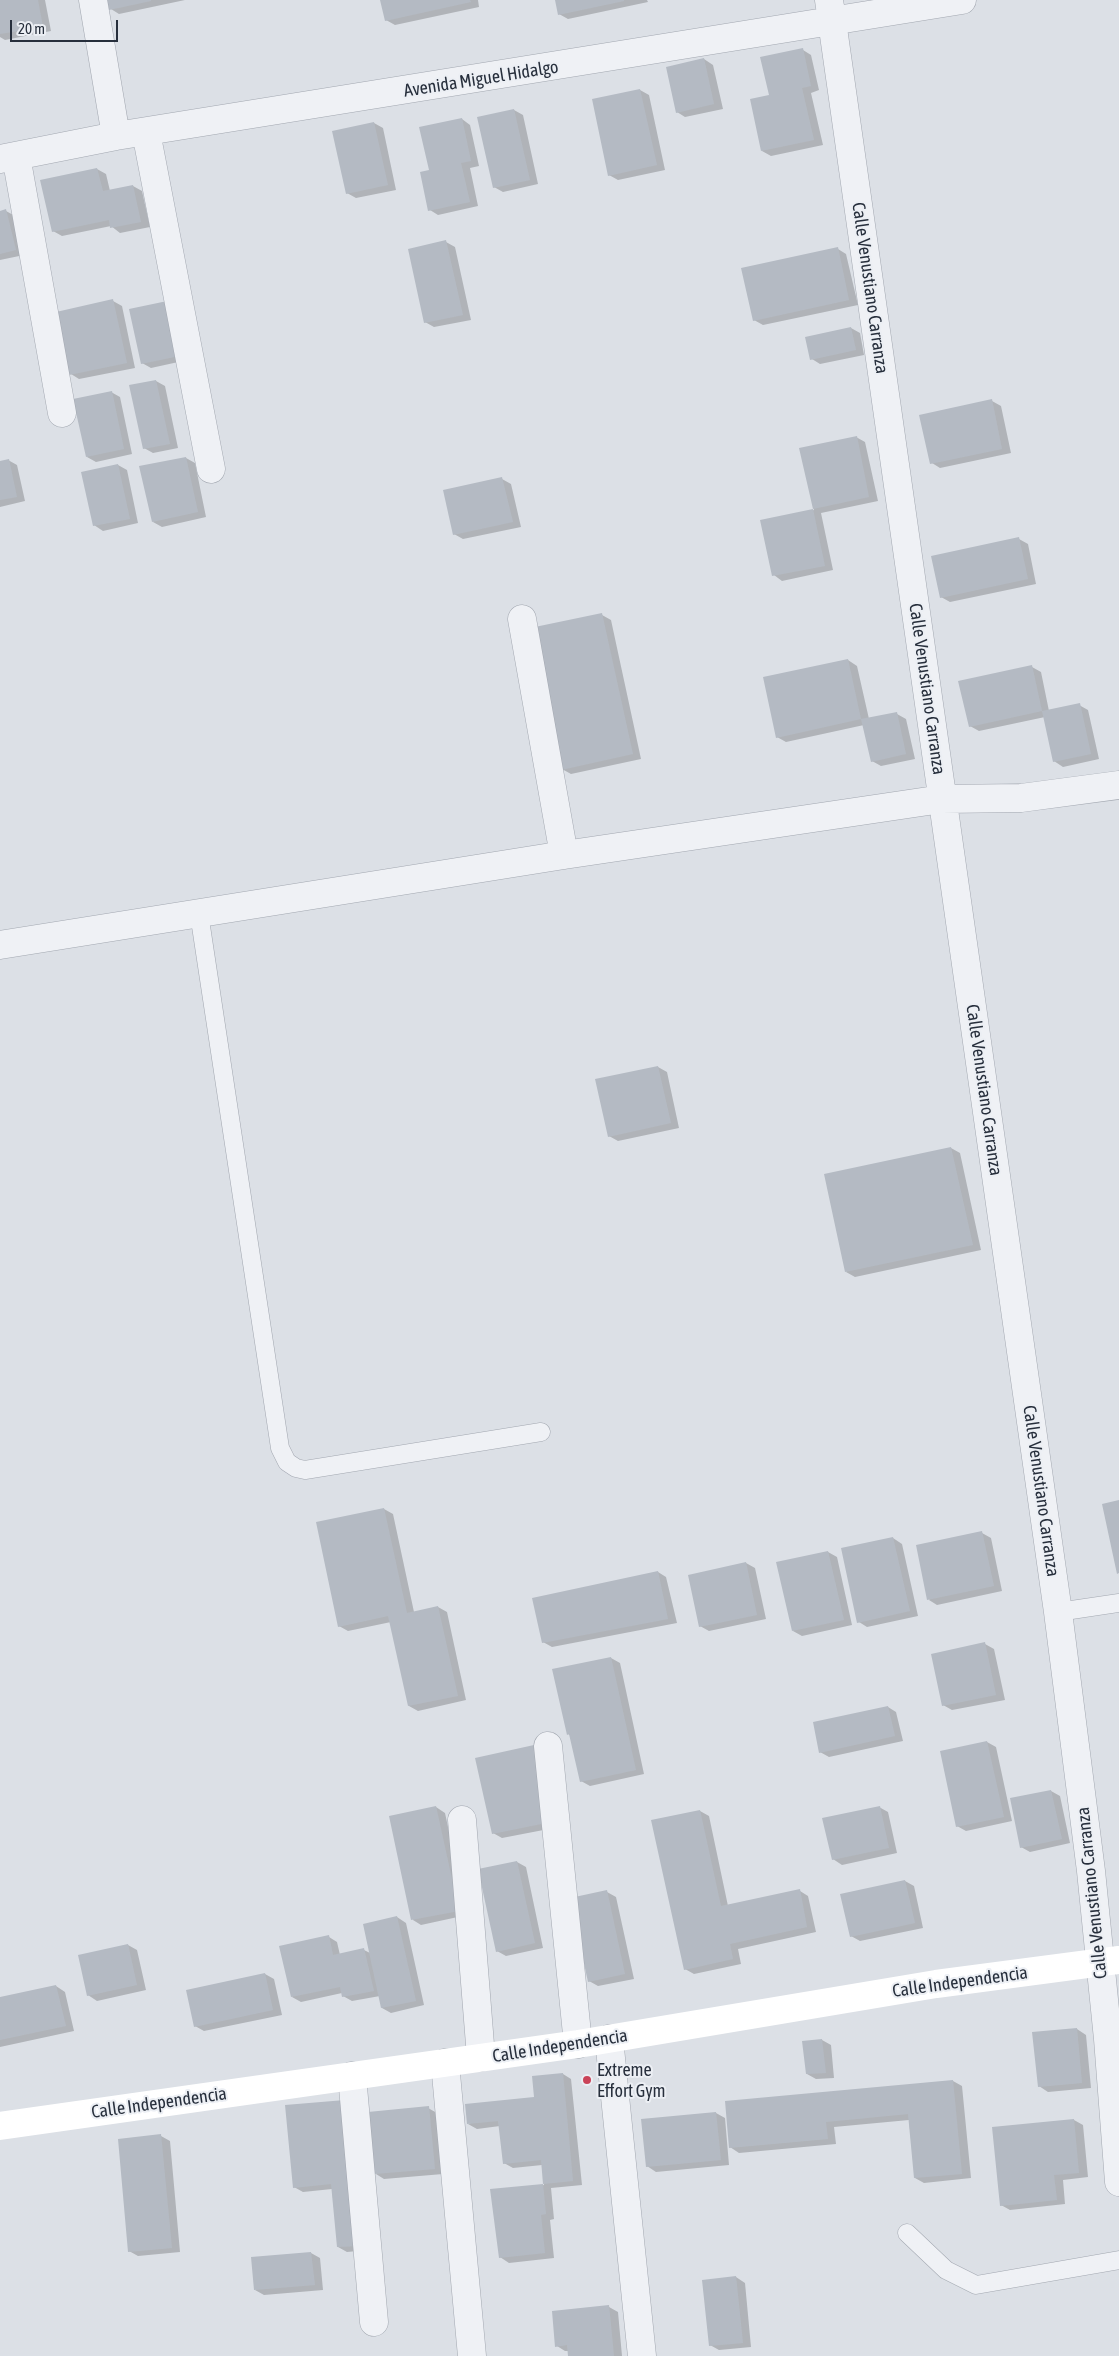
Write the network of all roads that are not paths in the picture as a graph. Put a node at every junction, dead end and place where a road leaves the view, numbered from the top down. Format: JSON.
{"nodes":[{"id":1,"x":93,"y":0,"type":"edge"},
{"id":2,"x":962,"y":0,"type":"edge"},
{"id":3,"x":830,"y":11,"type":"edge"},
{"id":4,"x":146,"y":132,"type":"junction"},
{"id":5,"x":116,"y":136,"type":"junction"},
{"id":6,"x":8,"y":157,"type":"edge"},
{"id":7,"x":62,"y":413,"type":"dead end"},
{"id":8,"x":211,"y":468,"type":"dead end"},
{"id":9,"x":522,"y":619,"type":"dead end"},
{"id":10,"x":1119,"y":785,"type":"edge"},
{"id":11,"x":942,"y":799,"type":"junction"},
{"id":12,"x":564,"y":854,"type":"junction"},
{"id":13,"x":199,"y":913,"type":"junction"},
{"id":14,"x":0,"y":945,"type":"edge"},
{"id":15,"x":540,"y":1432,"type":"dead end"},
{"id":16,"x":1119,"y":1603,"type":"edge"},
{"id":17,"x":1058,"y":1612,"type":"junction"},
{"id":18,"x":548,"y":1746,"type":"dead end"},
{"id":19,"x":462,"y":1820,"type":"dead end"},
{"id":20,"x":1109,"y":1961,"type":"edge"},
{"id":21,"x":609,"y":2039,"type":"junction"},
{"id":22,"x":578,"y":2044,"type":"junction"},
{"id":23,"x":481,"y":2057,"type":"junction"},
{"id":24,"x":445,"y":2063,"type":"junction"},
{"id":25,"x":352,"y":2076,"type":"junction"},
{"id":26,"x":0,"y":2126,"type":"edge"},
{"id":27,"x":1119,"y":2182,"type":"edge"},
{"id":28,"x":907,"y":2234,"type":"dead end"},
{"id":29,"x":1119,"y":2260,"type":"edge"},
{"id":30,"x":374,"y":2322,"type":"dead end"},
{"id":31,"x":472,"y":2356,"type":"edge"},
{"id":32,"x":642,"y":2356,"type":"edge"}],
"edges":[{"from":1,"to":5,"type":"street"},
{"from":2,"to":3,"type":"street","name":"Avenida Miguel Hidalgo"},
{"from":3,"to":4,"type":"street","name":"Avenida Miguel Hidalgo"},
{"from":3,"to":11,"type":"street","name":"Calle Venustiano Carranza"},
{"from":4,"to":5,"type":"street","name":"Avenida Miguel Hidalgo"},
{"from":4,"to":8,"type":"street"},
{"from":5,"to":6,"type":"street","name":"Avenida Miguel Hidalgo"},
{"from":6,"to":7,"type":"street"},
{"from":9,"to":12,"type":"street"},
{"from":10,"to":11,"type":"street"},
{"from":11,"to":12,"type":"street"},
{"from":11,"to":17,"type":"street","name":"Calle Venustiano Carranza"},
{"from":12,"to":13,"type":"street"},
{"from":13,"to":14,"type":"street"},
{"from":13,"to":15,"type":"lane"},
{"from":16,"to":17,"type":"lane"},
{"from":17,"to":20,"type":"street","name":"Calle Venustiano Carranza"},
{"from":18,"to":22,"type":"street"},
{"from":19,"to":23,"type":"street"},
{"from":20,"to":21,"type":"street","name":"Calle Independencia"},
{"from":20,"to":27,"type":"street","name":"Calle Venustiano Carranza"},
{"from":21,"to":22,"type":"street","name":"Calle Independencia"},
{"from":21,"to":32,"type":"street"},
{"from":22,"to":23,"type":"street","name":"Calle Independencia"},
{"from":23,"to":24,"type":"street","name":"Calle Independencia"},
{"from":24,"to":25,"type":"street","name":"Calle Independencia"},
{"from":24,"to":31,"type":"street"},
{"from":25,"to":26,"type":"street","name":"Calle Independencia"},
{"from":25,"to":30,"type":"street"},
{"from":28,"to":29,"type":"lane"}]}
